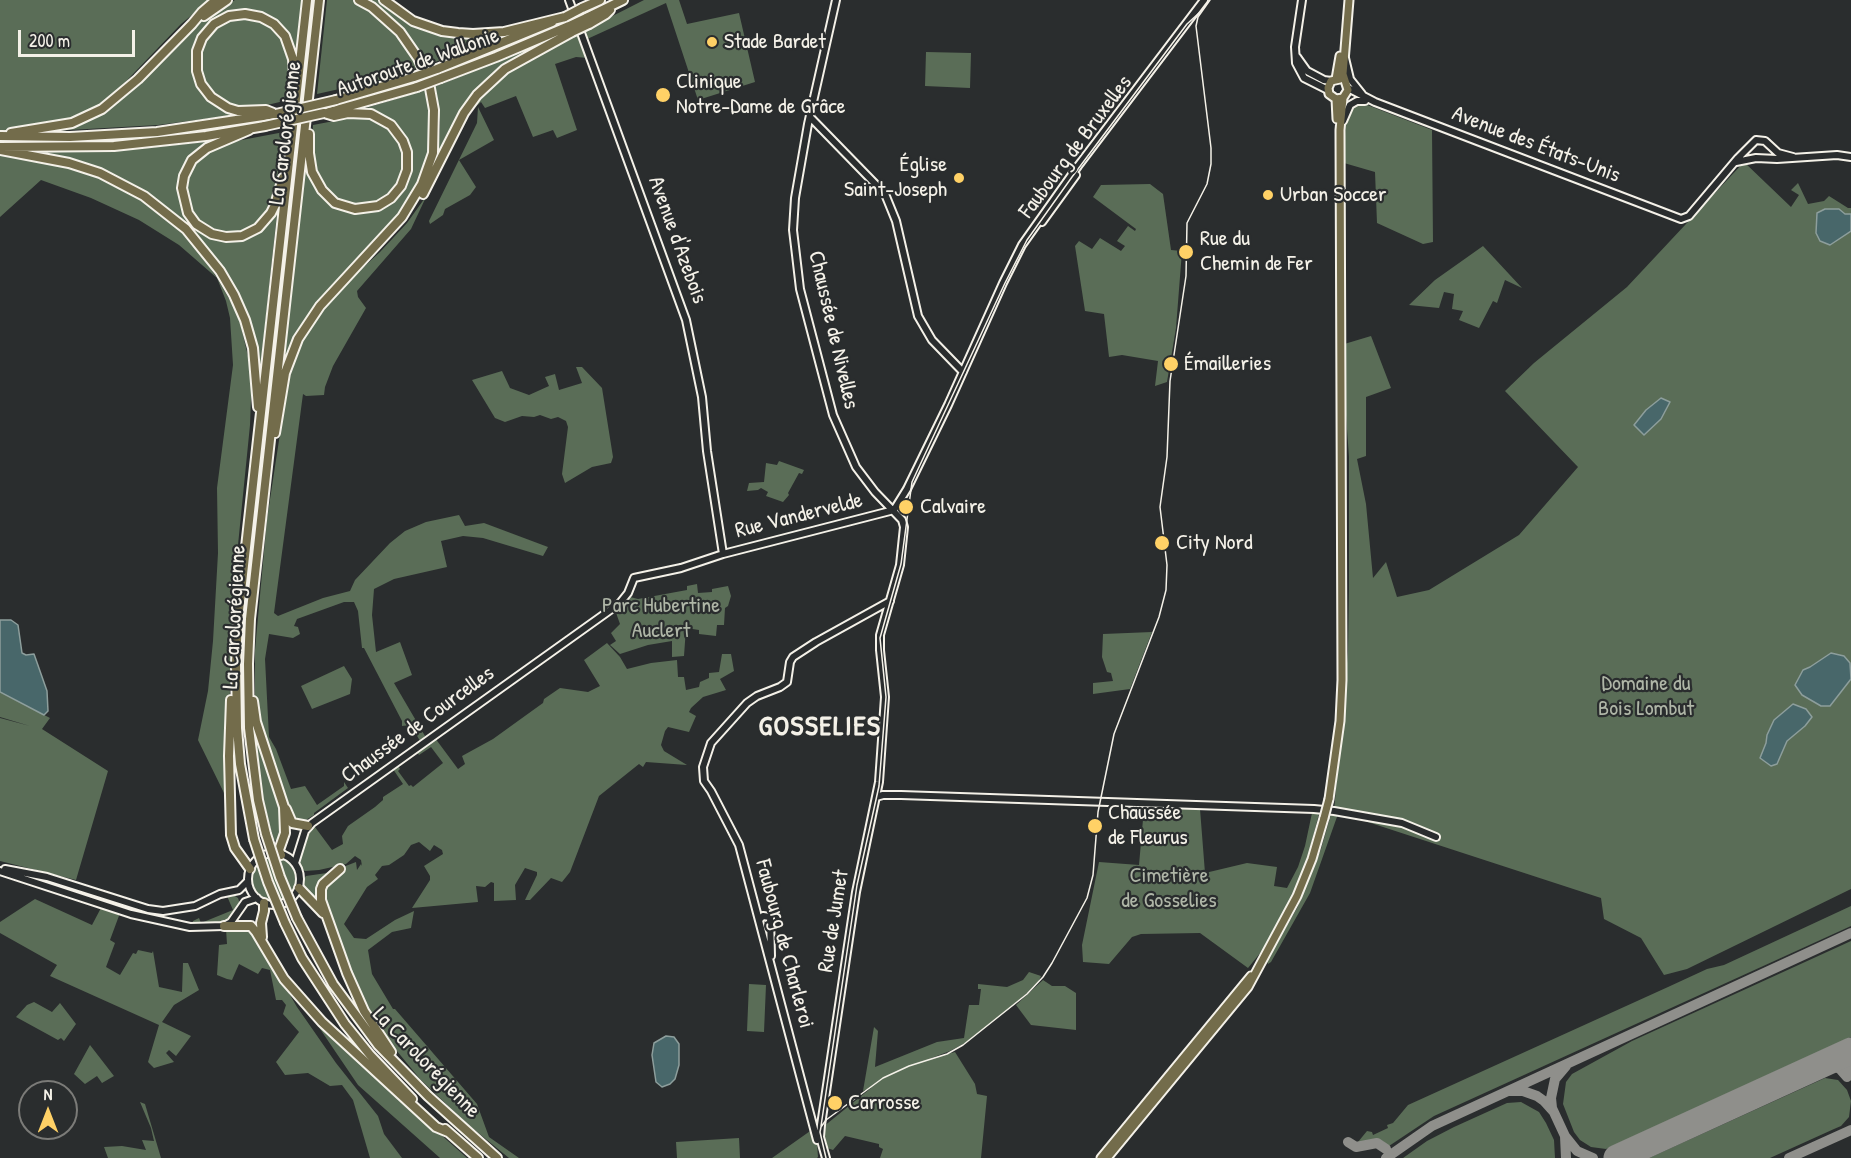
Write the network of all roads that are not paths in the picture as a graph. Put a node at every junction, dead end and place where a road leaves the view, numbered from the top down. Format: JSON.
{"nodes":[{"id":1,"x":216,"y":0,"type":"edge"},
{"id":2,"x":227,"y":0,"type":"edge"},
{"id":3,"x":307,"y":0,"type":"edge"},
{"id":4,"x":320,"y":0,"type":"edge"},
{"id":5,"x":359,"y":0,"type":"edge"},
{"id":6,"x":384,"y":0,"type":"edge"},
{"id":7,"x":569,"y":0,"type":"edge"},
{"id":8,"x":600,"y":0,"type":"edge"},
{"id":9,"x":623,"y":0,"type":"edge"},
{"id":10,"x":836,"y":0,"type":"edge"},
{"id":11,"x":1204,"y":0,"type":"edge"},
{"id":12,"x":1302,"y":0,"type":"edge"},
{"id":13,"x":1347,"y":0,"type":"edge"},
{"id":14,"x":565,"y":16,"type":"junction"},
{"id":15,"x":192,"y":24,"type":"junction"},
{"id":16,"x":570,"y":29,"type":"junction"},
{"id":17,"x":1296,"y":54,"type":"junction"},
{"id":18,"x":1344,"y":57,"type":"junction"},
{"id":19,"x":1333,"y":80,"type":"junction"},
{"id":20,"x":1346,"y":85,"type":"junction"},
{"id":21,"x":1328,"y":90,"type":"junction"},
{"id":22,"x":295,"y":98,"type":"junction"},
{"id":23,"x":1341,"y":98,"type":"junction"},
{"id":24,"x":1365,"y":98,"type":"junction"},
{"id":25,"x":307,"y":108,"type":"junction"},
{"id":26,"x":266,"y":113,"type":"junction"},
{"id":27,"x":334,"y":113,"type":"junction"},
{"id":28,"x":809,"y":120,"type":"junction"},
{"id":29,"x":249,"y":130,"type":"junction"},
{"id":30,"x":1340,"y":130,"type":"junction"},
{"id":31,"x":0,"y":135,"type":"edge"},
{"id":32,"x":1751,"y":147,"type":"junction"},
{"id":33,"x":1770,"y":147,"type":"junction"},
{"id":34,"x":0,"y":148,"type":"edge"},
{"id":35,"x":1792,"y":157,"type":"junction"},
{"id":36,"x":1851,"y":157,"type":"edge"},
{"id":37,"x":1756,"y":158,"type":"junction"},
{"id":38,"x":1764,"y":158,"type":"junction"},
{"id":39,"x":289,"y":160,"type":"junction"},
{"id":40,"x":1736,"y":162,"type":"junction"},
{"id":41,"x":402,"y":218,"type":"junction"},
{"id":42,"x":963,"y":372,"type":"junction"},
{"id":43,"x":260,"y":416,"type":"junction"},
{"id":44,"x":267,"y":455,"type":"junction"},
{"id":45,"x":894,"y":510,"type":"junction"},
{"id":46,"x":904,"y":524,"type":"joint"},
{"id":47,"x":723,"y":554,"type":"junction"},
{"id":48,"x":890,"y":601,"type":"junction"},
{"id":49,"x":569,"y":639,"type":"joint"},
{"id":50,"x":236,"y":663,"type":"junction"},
{"id":51,"x":248,"y":664,"type":"junction"},
{"id":52,"x":876,"y":797,"type":"junction"},
{"id":53,"x":284,"y":807,"type":"junction"},
{"id":54,"x":308,"y":826,"type":"junction"},
{"id":55,"x":1436,"y":837,"type":"dead end"},
{"id":56,"x":299,"y":849,"type":"junction"},
{"id":57,"x":284,"y":856,"type":"junction"},
{"id":58,"x":295,"y":863,"type":"junction"},
{"id":59,"x":0,"y":869,"type":"edge"},
{"id":60,"x":250,"y":869,"type":"junction"},
{"id":61,"x":340,"y":869,"type":"dead end"},
{"id":62,"x":21,"y":874,"type":"junction"},
{"id":63,"x":248,"y":881,"type":"junction"},
{"id":64,"x":299,"y":888,"type":"junction"},
{"id":65,"x":260,"y":901,"type":"junction"},
{"id":66,"x":761,"y":917,"type":"junction"},
{"id":67,"x":327,"y":919,"type":"junction"},
{"id":68,"x":224,"y":926,"type":"junction"},
{"id":69,"x":771,"y":929,"type":"junction"},
{"id":70,"x":763,"y":930,"type":"junction"},
{"id":71,"x":263,"y":942,"type":"junction"},
{"id":72,"x":1257,"y":970,"type":"junction"},
{"id":73,"x":403,"y":1071,"type":"junction"},
{"id":74,"x":805,"y":1084,"type":"junction"},
{"id":75,"x":818,"y":1119,"type":"junction"},
{"id":76,"x":448,"y":1132,"type":"junction"},
{"id":77,"x":477,"y":1158,"type":"edge"},
{"id":78,"x":497,"y":1158,"type":"edge"},
{"id":79,"x":824,"y":1158,"type":"edge"},
{"id":80,"x":1101,"y":1158,"type":"edge"},
{"id":81,"x":1107,"y":1158,"type":"edge"}],
"edges":[{"from":1,"to":15,"type":"highway"},
{"from":2,"to":15,"type":"highway"},
{"from":3,"to":22,"type":"highway","name":"La Carolorégienne"},
{"from":4,"to":25,"type":"highway","name":"La Carolorégienne"},
{"from":5,"to":41,"type":"highway"},
{"from":6,"to":14,"type":"highway"},
{"from":7,"to":47,"type":"main road","name":"Avenue d'Azebois"},
{"from":8,"to":14,"type":"highway","name":"Autoroute de Wallonie","bridge":true},
{"from":9,"to":16,"type":"highway","bridge":true},
{"from":10,"to":28,"type":"main road","name":"Chaussée de Nivelles"},
{"from":11,"to":42,"type":"main road","name":"Faubourg de Bruxelles"},
{"from":12,"to":17,"type":"main road"},
{"from":13,"to":18,"type":"main road"},
{"from":13,"to":19,"type":"main road"},
{"from":14,"to":26,"type":"highway","name":"Autoroute de Wallonie","bridge":true},
{"from":15,"to":31,"type":"highway"},
{"from":16,"to":27,"type":"highway","name":"Autoroute de Wallonie","bridge":true},
{"from":16,"to":41,"type":"highway"},
{"from":17,"to":19,"type":"main road"},
{"from":17,"to":21,"type":"main road"},
{"from":18,"to":20,"type":"main road"},
{"from":18,"to":24,"type":"main road"},
{"from":19,"to":20,"type":"main road"},
{"from":19,"to":21,"type":"main road"},
{"from":20,"to":23,"type":"main road"},
{"from":20,"to":24,"type":"main road","name":"Avenue des États-Unis"},
{"from":21,"to":23,"type":"main road"},
{"from":22,"to":26,"type":"highway"},
{"from":22,"to":39,"type":"highway","name":"La Carolorégienne"},
{"from":23,"to":24,"type":"main road","name":"Avenue des États-Unis"},
{"from":23,"to":30,"type":"main road"},
{"from":24,"to":30,"type":"main road"},
{"from":24,"to":40,"type":"main road","name":"Avenue des États-Unis"},
{"from":25,"to":27,"type":"highway"},
{"from":25,"to":44,"type":"highway","name":"La Carolorégienne"},
{"from":26,"to":31,"type":"highway"},
{"from":27,"to":29,"type":"highway","name":"Autoroute de Wallonie","bridge":true},
{"from":28,"to":42,"type":"main road"},
{"from":28,"to":45,"type":"main road","name":"Chaussée de Nivelles"},
{"from":29,"to":34,"type":"highway","name":"Autoroute de Wallonie"},
{"from":29,"to":39,"type":"highway"},
{"from":30,"to":72,"type":"main road","bridge":true},
{"from":32,"to":33,"type":"main road"},
{"from":32,"to":37,"type":"main road"},
{"from":32,"to":40,"type":"main road"},
{"from":33,"to":35,"type":"main road"},
{"from":33,"to":38,"type":"main road"},
{"from":34,"to":43,"type":"highway"},
{"from":35,"to":36,"type":"main road"},
{"from":35,"to":38,"type":"main road"},
{"from":37,"to":38,"type":"main road"},
{"from":37,"to":40,"type":"main road"},
{"from":39,"to":43,"type":"highway","name":"La Carolorégienne"},
{"from":41,"to":44,"type":"highway"},
{"from":42,"to":45,"type":"main road","name":"Faubourg de Bruxelles"},
{"from":43,"to":50,"type":"highway","name":"La Carolorégienne"},
{"from":44,"to":51,"type":"highway","name":"La Carolorégienne"},
{"from":45,"to":46,"type":"main road","name":"Chaussée de Nivelles"},
{"from":45,"to":47,"type":"main road","name":"Rue Vandervelde"},
{"from":46,"to":48,"type":"main road","name":"Rue de Jumet"},
{"from":47,"to":49,"type":"main road","name":"Rue Vandervelde"},
{"from":48,"to":52,"type":"main road","name":"Rue de Jumet"},
{"from":48,"to":66,"type":"main road","name":"Faubourg de Charleroi"},
{"from":49,"to":54,"type":"main road","name":"Chaussée de Courcelles"},
{"from":50,"to":60,"type":"highway"},
{"from":50,"to":76,"type":"highway","name":"La Carolorégienne","bridge":true},
{"from":51,"to":53,"type":"highway"},
{"from":51,"to":73,"type":"highway","name":"La Carolorégienne","bridge":true},
{"from":52,"to":55,"type":"main road"},
{"from":52,"to":75,"type":"main road","name":"Rue de Jumet"},
{"from":53,"to":54,"type":"highway"},
{"from":53,"to":57,"type":"highway"},
{"from":54,"to":56,"type":"main road"},
{"from":56,"to":57,"type":"main road"},
{"from":56,"to":58,"type":"main road"},
{"from":57,"to":58,"type":"main road"},
{"from":57,"to":60,"type":"main road"},
{"from":58,"to":64,"type":"main road"},
{"from":59,"to":62,"type":"main road"},
{"from":60,"to":63,"type":"main road"},
{"from":61,"to":67,"type":"highway"},
{"from":62,"to":63,"type":"main road"},
{"from":62,"to":68,"type":"main road"},
{"from":63,"to":65,"type":"main road"},
{"from":64,"to":65,"type":"main road"},
{"from":64,"to":67,"type":"highway"},
{"from":65,"to":68,"type":"main road"},
{"from":65,"to":71,"type":"highway"},
{"from":66,"to":69,"type":"main road"},
{"from":66,"to":70,"type":"main road","name":"Faubourg de Charleroi"},
{"from":67,"to":73,"type":"highway"},
{"from":68,"to":71,"type":"highway"},
{"from":69,"to":70,"type":"main road"},
{"from":69,"to":74,"type":"main road"},
{"from":70,"to":74,"type":"main road","name":"Faubourg de Charleroi"},
{"from":71,"to":76,"type":"highway"},
{"from":72,"to":80,"type":"main road"},
{"from":72,"to":81,"type":"main road"},
{"from":73,"to":78,"type":"highway","name":"La Carolorégienne"},
{"from":74,"to":75,"type":"main road","name":"Faubourg de Charleroi"},
{"from":75,"to":79,"type":"main road"},
{"from":75,"to":79,"type":"main road"},
{"from":76,"to":77,"type":"highway","name":"La Carolorégienne"}]}
